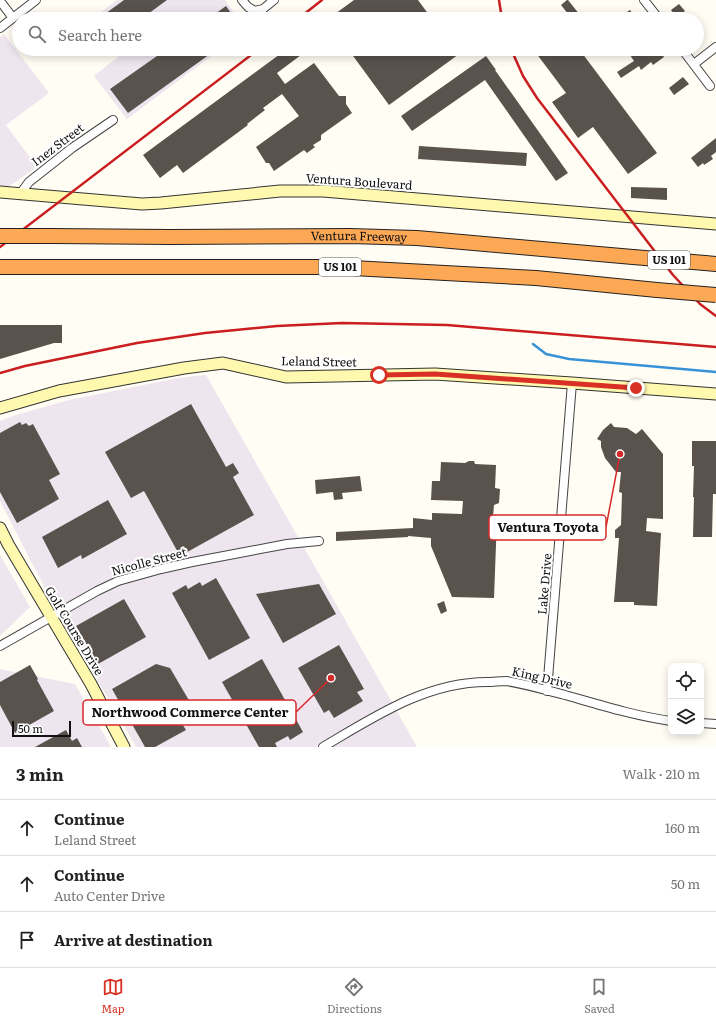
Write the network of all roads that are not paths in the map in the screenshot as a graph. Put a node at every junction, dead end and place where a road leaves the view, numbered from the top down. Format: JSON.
{"nodes":[{"id":1,"x":36,"y":0,"type":"edge"},
{"id":2,"x":242,"y":0,"type":"edge"},
{"id":3,"x":274,"y":0,"type":"edge"},
{"id":4,"x":644,"y":0,"type":"edge"},
{"id":5,"x":0,"y":1,"type":"edge"},
{"id":6,"x":21,"y":12,"type":"edge"},
{"id":7,"x":653,"y":12,"type":"edge"},
{"id":8,"x":12,"y":17,"type":"edge"},
{"id":9,"x":12,"y":19,"type":"edge"},
{"id":10,"x":0,"y":28,"type":"edge"},
{"id":11,"x":716,"y":47,"type":"edge"},
{"id":12,"x":688,"y":56,"type":"edge"},
{"id":13,"x":694,"y":64,"type":"junction"},
{"id":14,"x":710,"y":86,"type":"dead end"},
{"id":15,"x":113,"y":120,"type":"dead end"},
{"id":16,"x":0,"y":192,"type":"edge"},
{"id":17,"x":20,"y":194,"type":"junction"},
{"id":18,"x":716,"y":224,"type":"edge"},
{"id":19,"x":0,"y":236,"type":"edge"},
{"id":20,"x":711,"y":264,"type":"edge"},
{"id":21,"x":0,"y":267,"type":"edge"},
{"id":22,"x":716,"y":294,"type":"edge"},
{"id":23,"x":572,"y":383,"type":"junction"},
{"id":24,"x":716,"y":394,"type":"edge"},
{"id":25,"x":0,"y":408,"type":"edge"},
{"id":26,"x":0,"y":528,"type":"edge"},
{"id":27,"x":319,"y":541,"type":"dead end"},
{"id":28,"x":51,"y":617,"type":"junction"},
{"id":29,"x":0,"y":646,"type":"edge"},
{"id":30,"x":547,"y":690,"type":"junction"},
{"id":31,"x":668,"y":720,"type":"edge"},
{"id":32,"x":704,"y":723,"type":"edge"},
{"id":33,"x":716,"y":724,"type":"edge"},
{"id":34,"x":124,"y":747,"type":"edge"},
{"id":35,"x":323,"y":747,"type":"edge"}],
"edges":[{"from":1,"to":6,"type":"street"},
{"from":2,"to":3,"type":"street"},
{"from":4,"to":7,"type":"street"},
{"from":5,"to":8,"type":"street"},
{"from":9,"to":10,"type":"street"},
{"from":11,"to":13,"type":"street"},
{"from":12,"to":13,"type":"street"},
{"from":13,"to":14,"type":"street"},
{"from":15,"to":17,"type":"street","name":"Inez Street"},
{"from":16,"to":17,"type":"street","name":"Ventura Boulevard"},
{"from":17,"to":18,"type":"street","name":"Ventura Boulevard"},
{"from":19,"to":20,"type":"highway","name":"Ventura Freeway","number":"US 101","bridge":true},
{"from":21,"to":22,"type":"highway","number":"US 101","bridge":true},
{"from":23,"to":24,"type":"street","name":"Leland Street"},
{"from":23,"to":25,"type":"street","name":"Leland Street"},
{"from":23,"to":30,"type":"street","name":"Lake Drive"},
{"from":26,"to":28,"type":"street","name":"Golf Course Drive"},
{"from":27,"to":28,"type":"street","name":"Nicolle Street"},
{"from":28,"to":29,"type":"street","name":"Nicolle Street"},
{"from":28,"to":34,"type":"street","name":"Golf Course Drive"},
{"from":30,"to":31,"type":"street","name":"King Drive"},
{"from":30,"to":35,"type":"street","name":"King Drive"},
{"from":32,"to":33,"type":"street"}]}
